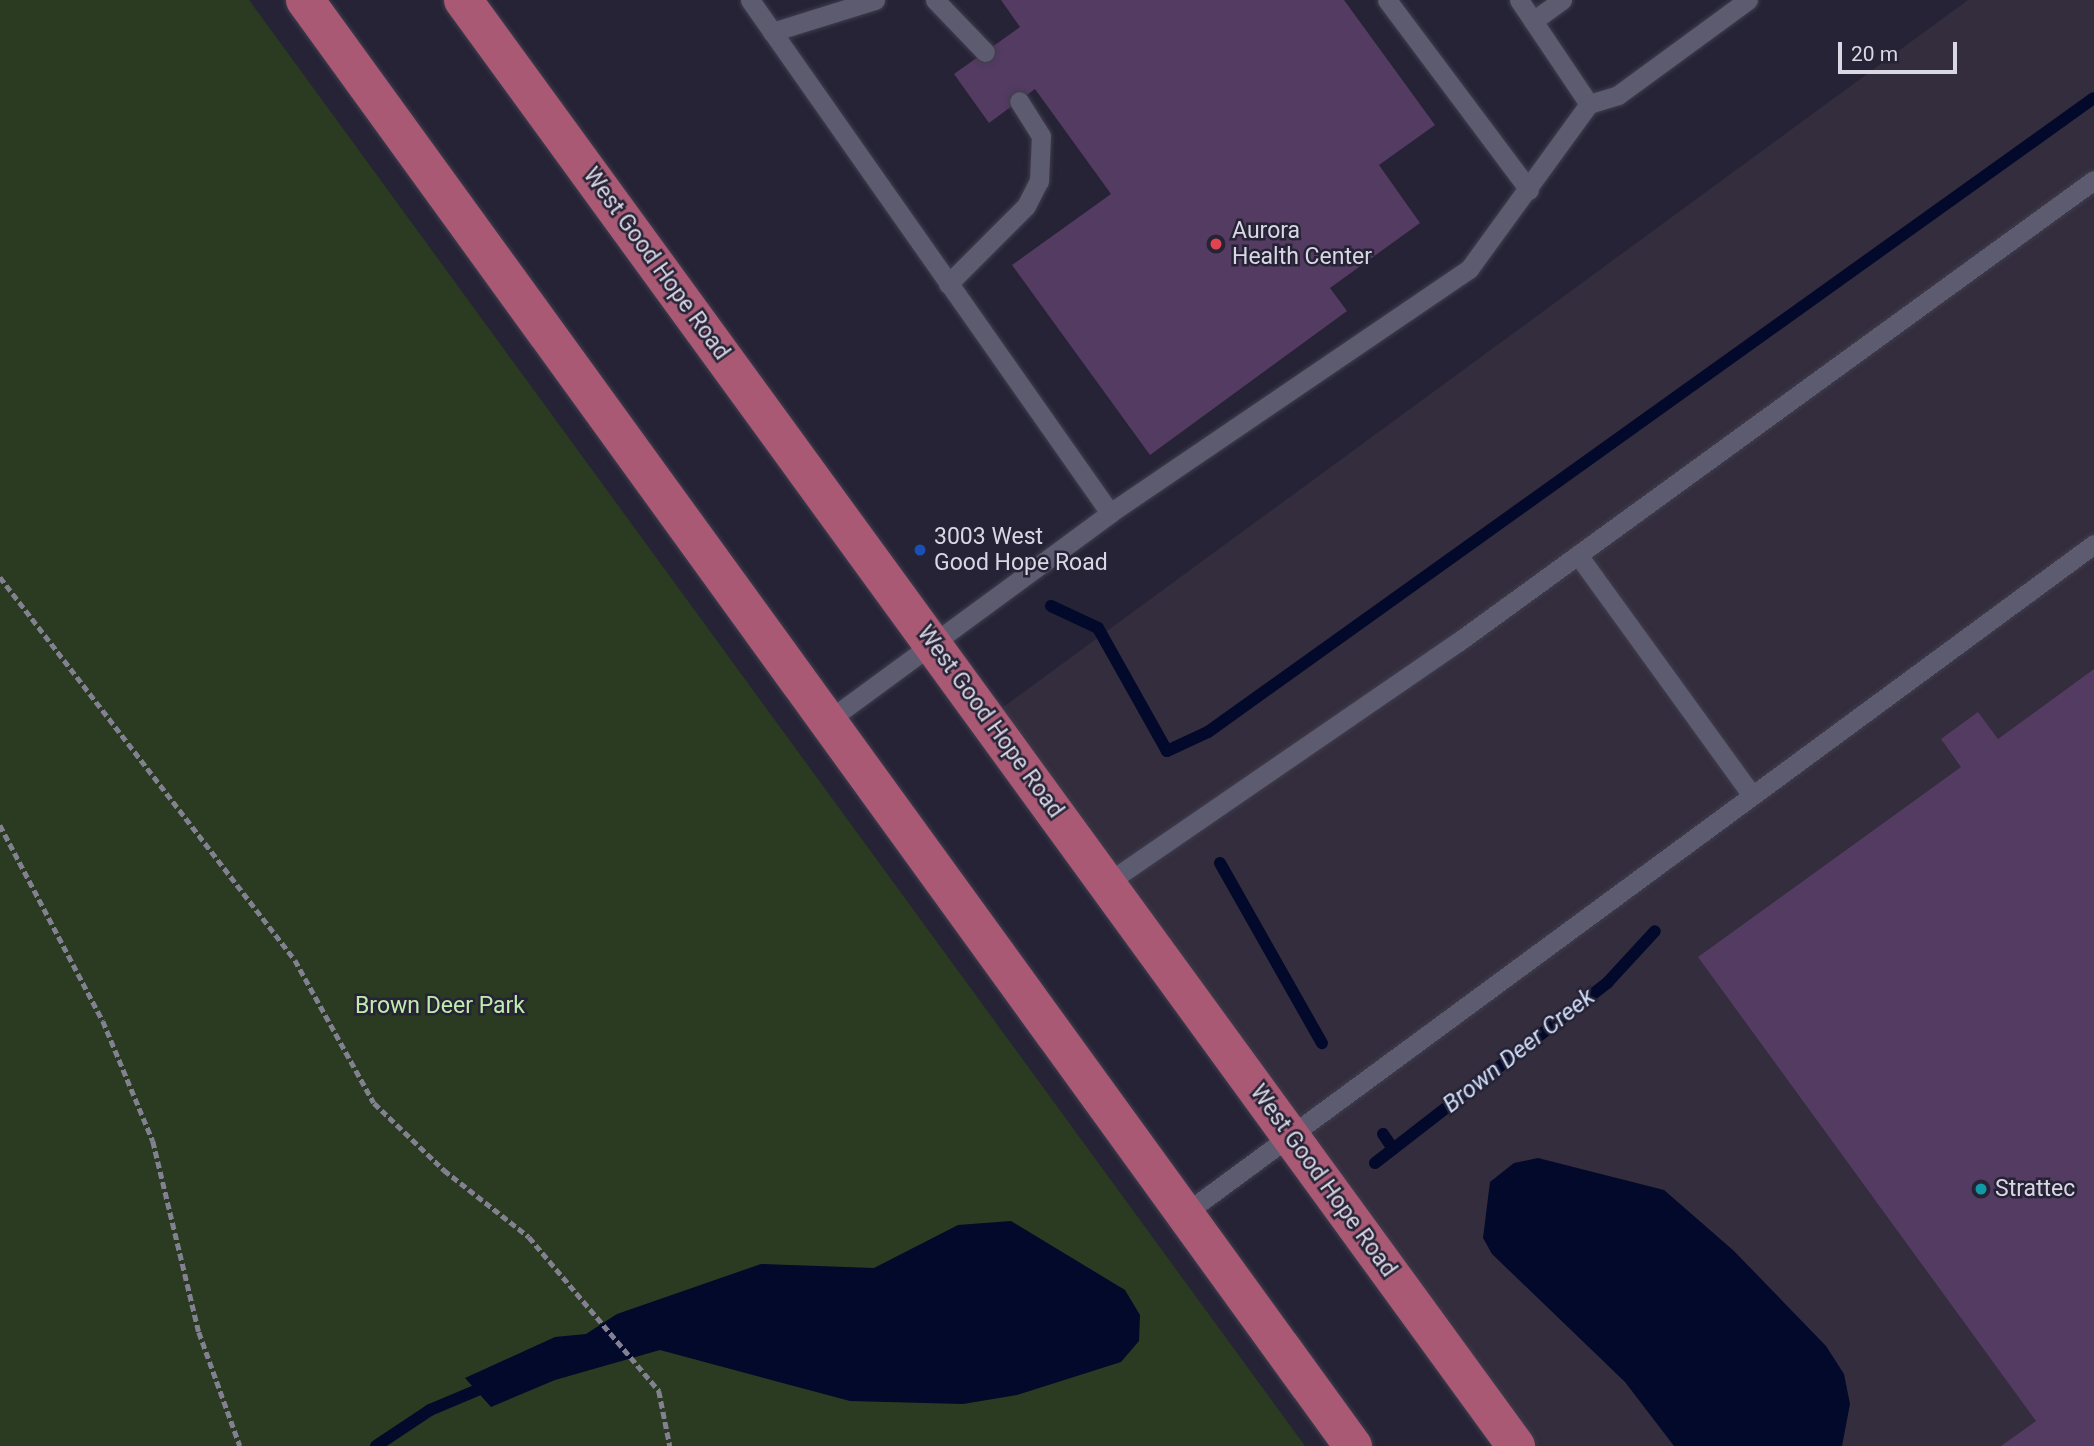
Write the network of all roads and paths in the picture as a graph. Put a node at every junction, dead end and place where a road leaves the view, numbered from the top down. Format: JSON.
{"nodes":[{"id":1,"x":305,"y":0,"type":"edge"},
{"id":2,"x":463,"y":0,"type":"edge"},
{"id":3,"x":750,"y":0,"type":"edge"},
{"id":4,"x":875,"y":0,"type":"edge"},
{"id":5,"x":935,"y":0,"type":"edge"},
{"id":6,"x":1387,"y":0,"type":"edge"},
{"id":7,"x":1519,"y":0,"type":"edge"},
{"id":8,"x":1562,"y":0,"type":"edge"},
{"id":9,"x":1748,"y":0,"type":"edge"},
{"id":10,"x":1534,"y":21,"type":"junction"},
{"id":11,"x":772,"y":32,"type":"junction"},
{"id":12,"x":985,"y":52,"type":"dead end"},
{"id":13,"x":1019,"y":101,"type":"dead end"},
{"id":14,"x":1590,"y":104,"type":"junction"},
{"id":15,"x":2094,"y":180,"type":"edge"},
{"id":16,"x":1529,"y":190,"type":"junction"},
{"id":17,"x":948,"y":284,"type":"junction"},
{"id":18,"x":1110,"y":513,"type":"junction"},
{"id":19,"x":2094,"y":544,"type":"edge"},
{"id":20,"x":1578,"y":555,"type":"junction"},
{"id":21,"x":0,"y":577,"type":"edge"},
{"id":22,"x":934,"y":645,"type":"junction"},
{"id":23,"x":826,"y":722,"type":"junction"},
{"id":24,"x":1750,"y":793,"type":"junction"},
{"id":25,"x":0,"y":825,"type":"edge"},
{"id":26,"x":1107,"y":883,"type":"junction"},
{"id":27,"x":1289,"y":1134,"type":"junction"},
{"id":28,"x":1184,"y":1214,"type":"junction"},
{"id":29,"x":240,"y":1446,"type":"edge"},
{"id":30,"x":670,"y":1446,"type":"edge"},
{"id":31,"x":1353,"y":1446,"type":"edge"},
{"id":32,"x":1516,"y":1446,"type":"edge"}],
"edges":[{"from":1,"to":23,"type":"main road"},
{"from":2,"to":22,"type":"main road","name":"West Good Hope Road"},
{"from":3,"to":11,"type":"lane"},
{"from":4,"to":11,"type":"lane"},
{"from":5,"to":12,"type":"lane"},
{"from":6,"to":16,"type":"lane"},
{"from":7,"to":10,"type":"lane"},
{"from":8,"to":10,"type":"lane"},
{"from":9,"to":14,"type":"lane"},
{"from":10,"to":14,"type":"lane"},
{"from":11,"to":17,"type":"lane"},
{"from":13,"to":17,"type":"lane"},
{"from":14,"to":16,"type":"lane"},
{"from":15,"to":20,"type":"lane"},
{"from":16,"to":18,"type":"lane"},
{"from":17,"to":18,"type":"lane"},
{"from":18,"to":22,"type":"lane"},
{"from":19,"to":24,"type":"lane"},
{"from":20,"to":24,"type":"lane"},
{"from":20,"to":26,"type":"lane"},
{"from":21,"to":30,"type":"path"},
{"from":22,"to":23,"type":"lane"},
{"from":22,"to":26,"type":"main road","name":"West Good Hope Road"},
{"from":23,"to":28,"type":"main road"},
{"from":24,"to":27,"type":"lane"},
{"from":25,"to":29,"type":"path"},
{"from":26,"to":27,"type":"main road","name":"West Good Hope Road"},
{"from":27,"to":28,"type":"lane"},
{"from":27,"to":32,"type":"main road","name":"West Good Hope Road"},
{"from":28,"to":31,"type":"main road"}]}
